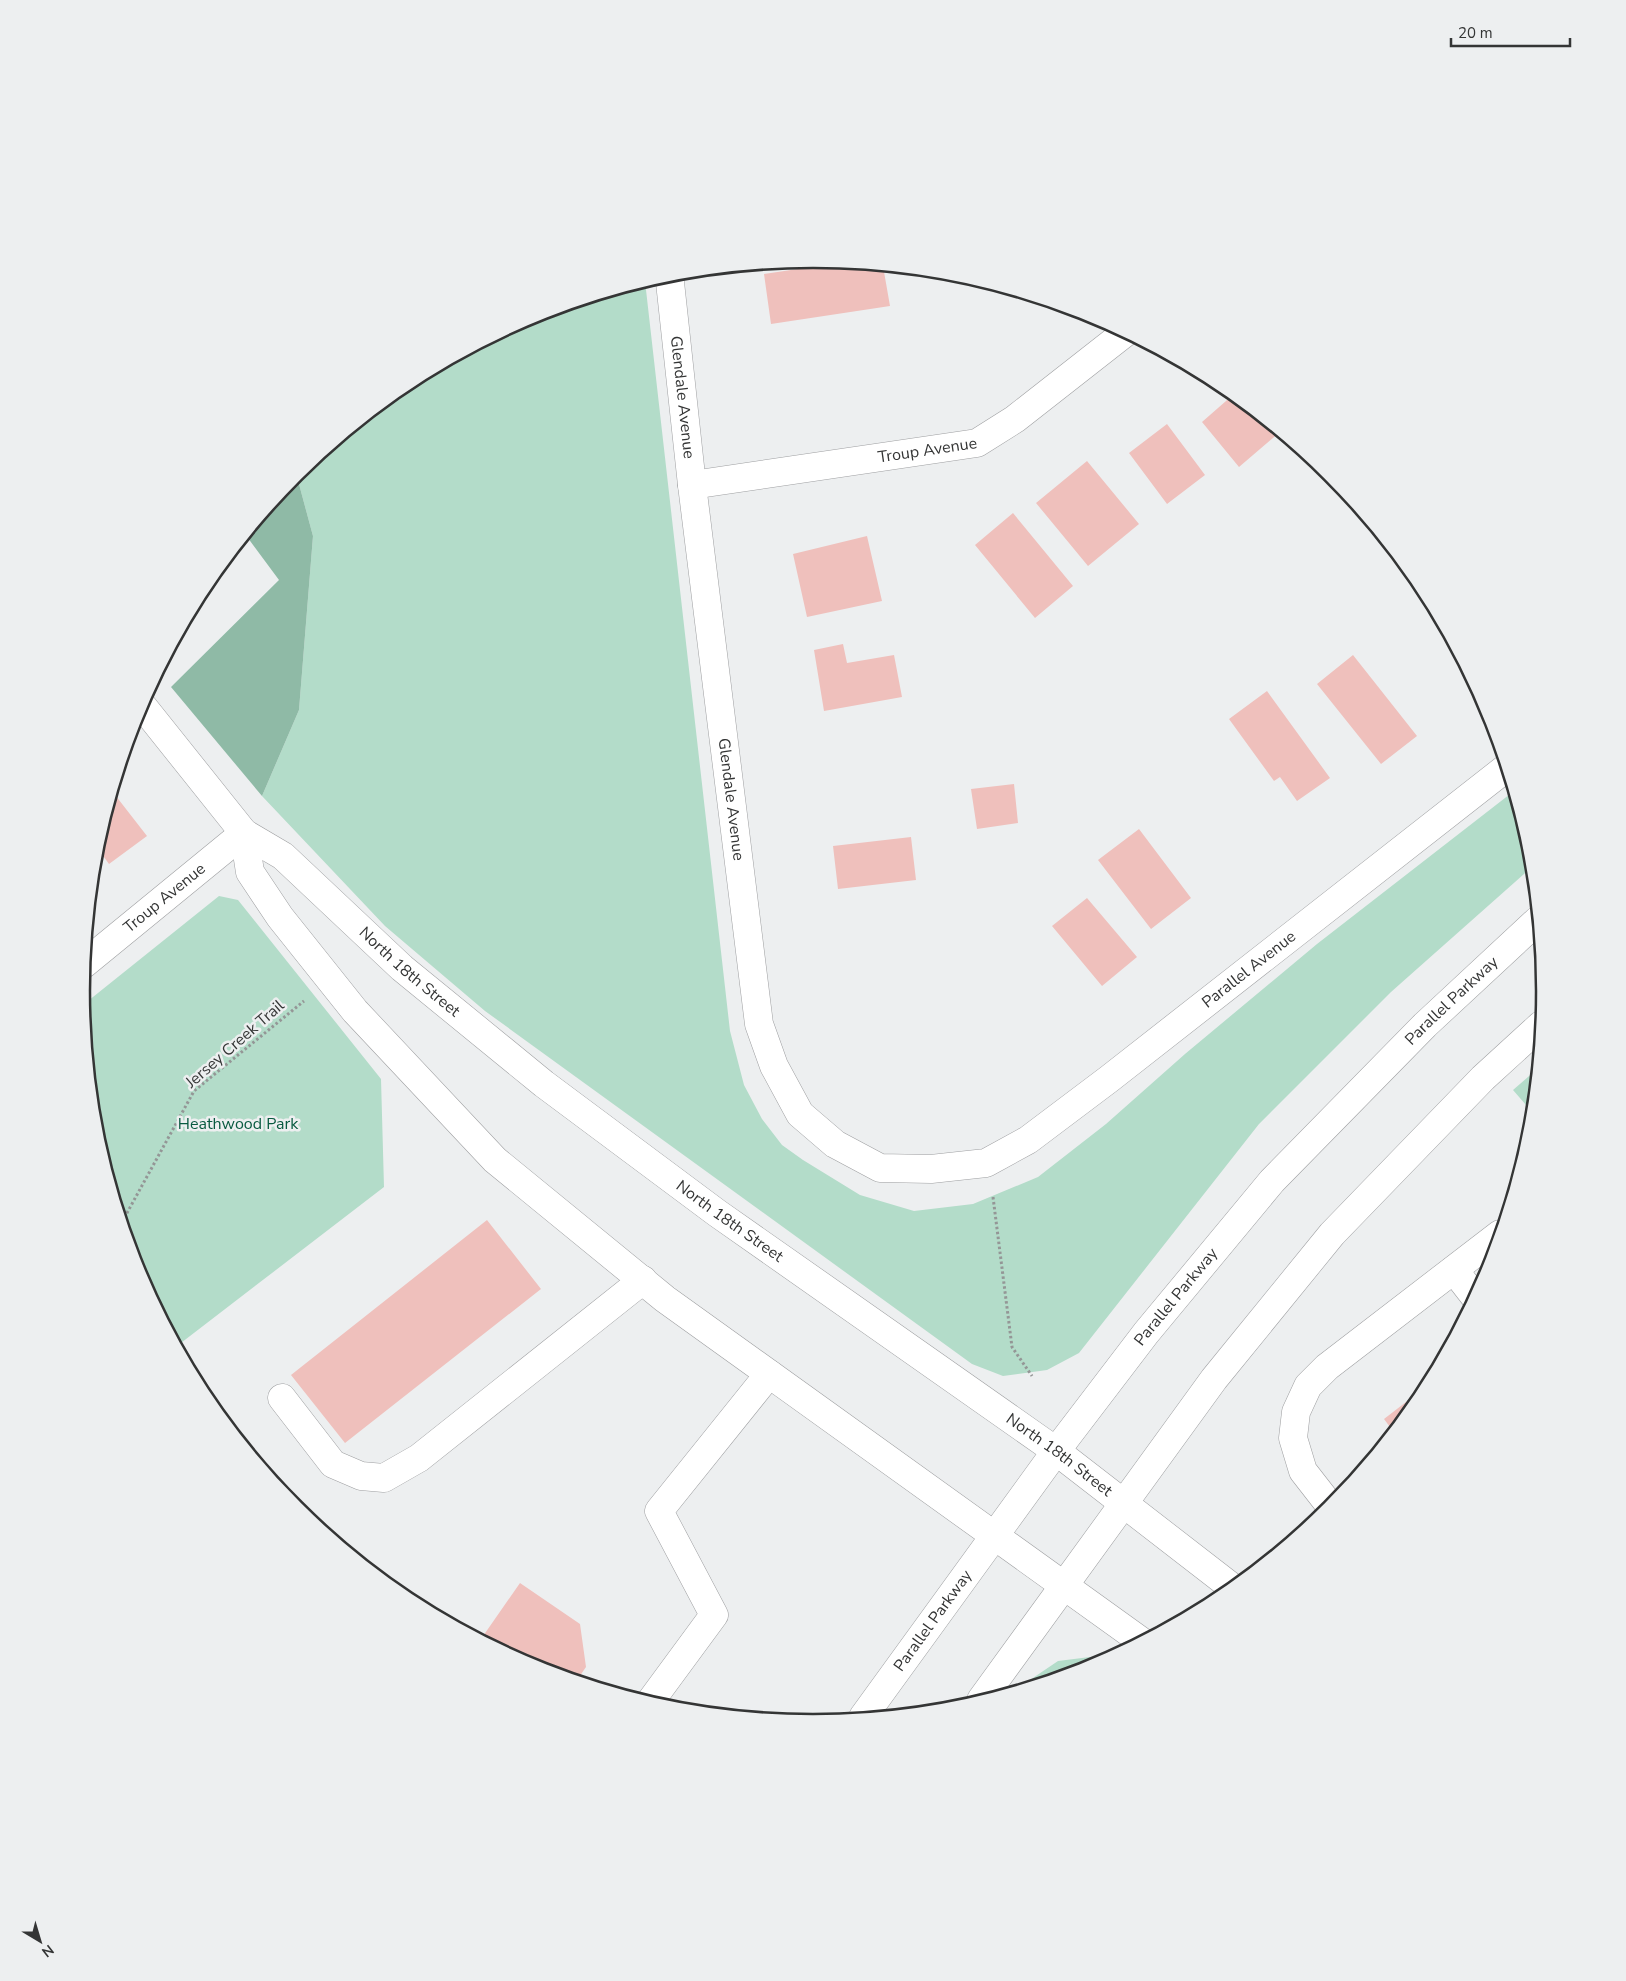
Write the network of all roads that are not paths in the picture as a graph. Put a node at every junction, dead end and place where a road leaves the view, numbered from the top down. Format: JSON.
{"nodes":[{"id":1,"x":670,"y":281,"type":"edge"},
{"id":2,"x":1120,"y":336,"type":"edge"},
{"id":3,"x":692,"y":485,"type":"junction"},
{"id":4,"x":146,"y":711,"type":"edge"},
{"id":5,"x":1502,"y":771,"type":"edge"},
{"id":6,"x":244,"y":833,"type":"junction"},
{"id":7,"x":1532,"y":925,"type":"edge"},
{"id":8,"x":91,"y":958,"type":"edge"},
{"id":9,"x":1534,"y":1031,"type":"edge"},
{"id":10,"x":986,"y":1163,"type":"joint"},
{"id":11,"x":1491,"y":1241,"type":"edge"},
{"id":12,"x":1454,"y":1270,"type":"junction"},
{"id":13,"x":643,"y":1280,"type":"junction"},
{"id":14,"x":1470,"y":1291,"type":"edge"},
{"id":15,"x":769,"y":1374,"type":"junction"},
{"id":16,"x":282,"y":1398,"type":"dead end"},
{"id":17,"x":1056,"y":1450,"type":"junction"},
{"id":18,"x":1326,"y":1500,"type":"edge"},
{"id":19,"x":1124,"y":1504,"type":"junction"},
{"id":20,"x":994,"y":1536,"type":"junction"},
{"id":21,"x":1227,"y":1583,"type":"edge"},
{"id":22,"x":1064,"y":1585,"type":"junction"},
{"id":23,"x":1136,"y":1637,"type":"edge"},
{"id":24,"x":987,"y":1692,"type":"edge"},
{"id":25,"x":655,"y":1696,"type":"edge"},
{"id":26,"x":867,"y":1711,"type":"edge"}],
"edges":[{"from":1,"to":3,"type":"main road","name":"Glendale Avenue"},
{"from":2,"to":3,"type":"main road","name":"Troup Avenue"},
{"from":3,"to":10,"type":"main road","name":"Glendale Avenue"},
{"from":4,"to":6,"type":"main road","name":"North 18th Street"},
{"from":5,"to":10,"type":"main road","name":"Parallel Avenue"},
{"from":6,"to":8,"type":"main road","name":"Troup Avenue"},
{"from":6,"to":13,"type":"main road","name":"North 18th Street"},
{"from":6,"to":17,"type":"main road","name":"North 18th Street"},
{"from":7,"to":17,"type":"main road","name":"Parallel Parkway"},
{"from":9,"to":19,"type":"main road"},
{"from":11,"to":12,"type":"main road"},
{"from":12,"to":14,"type":"main road"},
{"from":12,"to":18,"type":"main road"},
{"from":13,"to":15,"type":"main road","name":"North 18th Street"},
{"from":13,"to":16,"type":"main road"},
{"from":15,"to":20,"type":"main road","name":"North 18th Street"},
{"from":15,"to":25,"type":"main road"},
{"from":17,"to":19,"type":"main road","name":"North 18th Street"},
{"from":17,"to":20,"type":"main road","name":"Parallel Parkway"},
{"from":19,"to":21,"type":"main road","name":"North 18th Street"},
{"from":19,"to":22,"type":"main road"},
{"from":20,"to":22,"type":"main road","name":"North 18th Street"},
{"from":20,"to":26,"type":"main road","name":"Parallel Parkway"},
{"from":22,"to":23,"type":"main road","name":"North 18th Street"},
{"from":22,"to":24,"type":"main road"}]}
